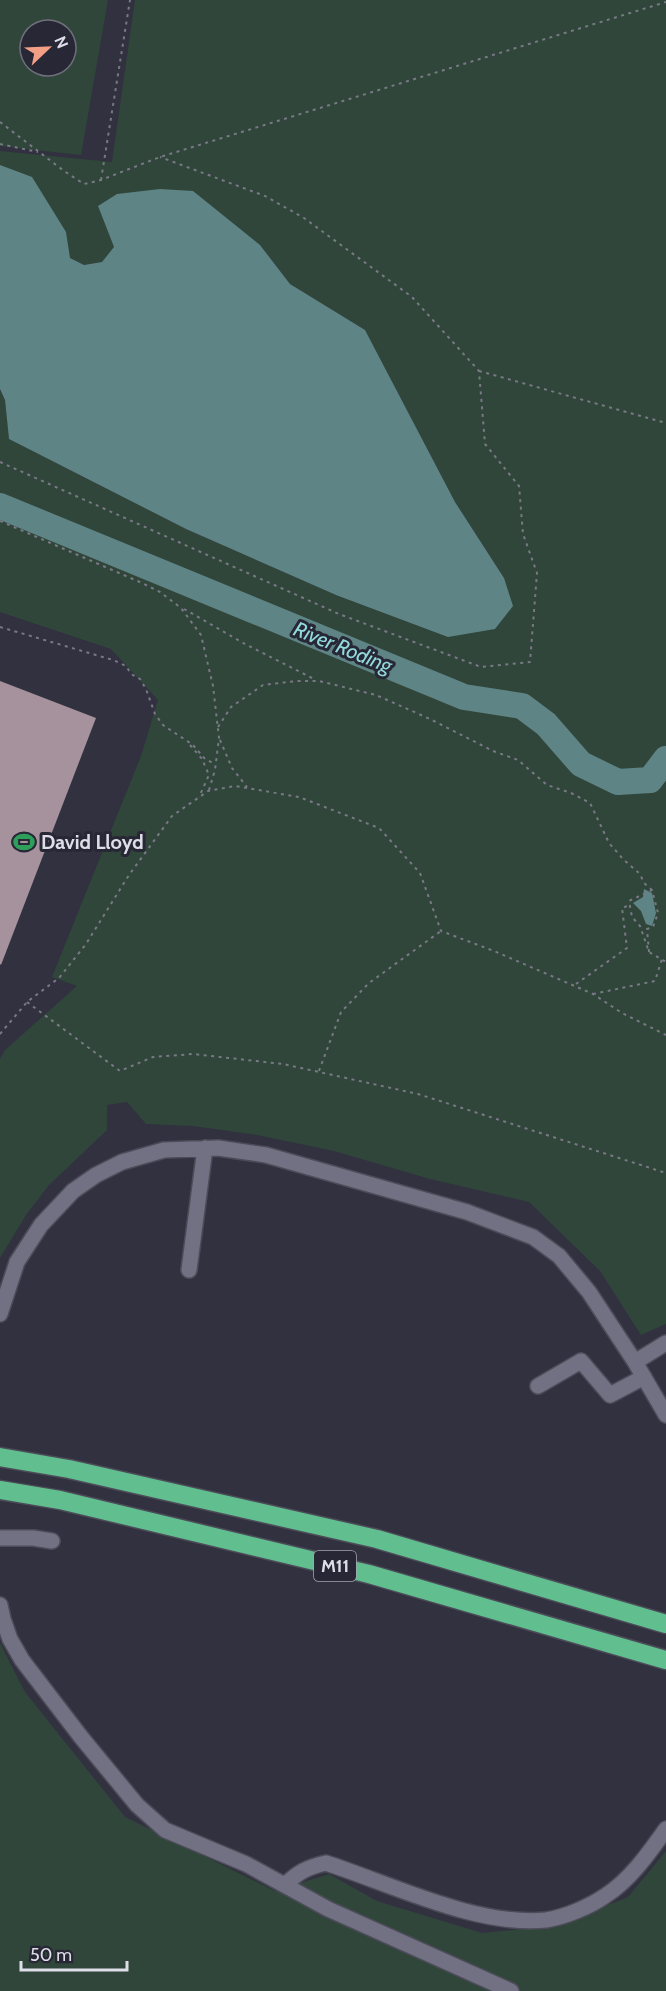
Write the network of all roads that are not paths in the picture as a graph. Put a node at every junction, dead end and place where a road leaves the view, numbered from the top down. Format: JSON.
{"nodes":[{"id":1,"x":205,"y":1148,"type":"junction"},
{"id":2,"x":189,"y":1270,"type":"dead end"},
{"id":3,"x":0,"y":1314,"type":"edge"},
{"id":4,"x":666,"y":1343,"type":"edge"},
{"id":5,"x":635,"y":1362,"type":"junction"},
{"id":6,"x":644,"y":1377,"type":"junction"},
{"id":7,"x":538,"y":1386,"type":"dead end"},
{"id":8,"x":666,"y":1415,"type":"edge"},
{"id":9,"x":0,"y":1457,"type":"edge"},
{"id":10,"x":0,"y":1490,"type":"edge"},
{"id":11,"x":0,"y":1538,"type":"edge"},
{"id":12,"x":52,"y":1541,"type":"dead end"},
{"id":13,"x":0,"y":1605,"type":"edge"},
{"id":14,"x":666,"y":1624,"type":"edge"},
{"id":15,"x":666,"y":1660,"type":"edge"},
{"id":16,"x":666,"y":1829,"type":"edge"},
{"id":17,"x":285,"y":1885,"type":"junction"},
{"id":18,"x":511,"y":1991,"type":"edge"}],
"edges":[{"from":1,"to":2,"type":"lane"},
{"from":1,"to":3,"type":"lane"},
{"from":1,"to":5,"type":"lane"},
{"from":4,"to":5,"type":"lane"},
{"from":5,"to":6,"type":"lane"},
{"from":6,"to":7,"type":"lane"},
{"from":6,"to":8,"type":"lane"},
{"from":9,"to":14,"type":"highway","number":"M11"},
{"from":10,"to":15,"type":"highway","number":"M11"},
{"from":11,"to":12,"type":"lane"},
{"from":13,"to":17,"type":"lane"},
{"from":16,"to":17,"type":"lane"},
{"from":17,"to":18,"type":"lane"}]}
